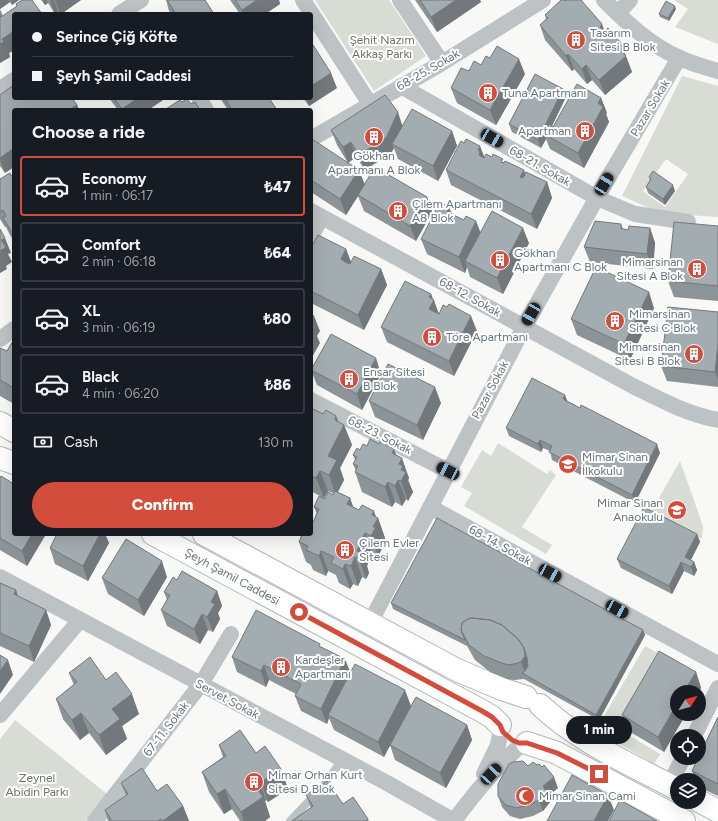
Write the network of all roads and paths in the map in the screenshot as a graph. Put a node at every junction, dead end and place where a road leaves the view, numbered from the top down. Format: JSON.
{"nodes":[{"id":1,"x":303,"y":0,"type":"edge"},
{"id":2,"x":400,"y":0,"type":"edge"},
{"id":3,"x":543,"y":0,"type":"edge"},
{"id":4,"x":604,"y":0,"type":"edge"},
{"id":5,"x":630,"y":0,"type":"edge"},
{"id":6,"x":140,"y":4,"type":"edge"},
{"id":7,"x":123,"y":12,"type":"edge"},
{"id":8,"x":311,"y":12,"type":"edge"},
{"id":9,"x":618,"y":13,"type":"junction"},
{"id":10,"x":313,"y":16,"type":"edge"},
{"id":11,"x":679,"y":58,"type":"junction"},
{"id":12,"x":442,"y":63,"type":"junction"},
{"id":13,"x":718,"y":71,"type":"edge"},
{"id":14,"x":12,"y":81,"type":"edge"},
{"id":15,"x":401,"y":86,"type":"junction"},
{"id":16,"x":0,"y":89,"type":"edge"},
{"id":17,"x":370,"y":104,"type":"junction"},
{"id":18,"x":313,"y":138,"type":"edge"},
{"id":19,"x":597,"y":198,"type":"junction"},
{"id":20,"x":316,"y":214,"type":"edge"},
{"id":21,"x":688,"y":222,"type":"edge"},
{"id":22,"x":313,"y":227,"type":"edge"},
{"id":23,"x":524,"y":326,"type":"junction"},
{"id":24,"x":12,"y":330,"type":"edge"},
{"id":25,"x":0,"y":339,"type":"edge"},
{"id":26,"x":313,"y":401,"type":"edge"},
{"id":27,"x":718,"y":420,"type":"edge"},
{"id":28,"x":0,"y":423,"type":"edge"},
{"id":29,"x":12,"y":430,"type":"edge"},
{"id":30,"x":448,"y":471,"type":"junction"},
{"id":31,"x":430,"y":507,"type":"junction"},
{"id":32,"x":157,"y":536,"type":"edge"},
{"id":33,"x":208,"y":536,"type":"edge"},
{"id":34,"x":0,"y":577,"type":"edge"},
{"id":35,"x":80,"y":620,"type":"junction"},
{"id":36,"x":370,"y":624,"type":"junction"},
{"id":37,"x":232,"y":634,"type":"dead end"},
{"id":38,"x":718,"y":664,"type":"edge"},
{"id":39,"x":201,"y":684,"type":"junction"},
{"id":40,"x":718,"y":688,"type":"edge"},
{"id":41,"x":533,"y":701,"type":"junction"},
{"id":42,"x":0,"y":715,"type":"edge"},
{"id":43,"x":501,"y":727,"type":"junction"},
{"id":44,"x":698,"y":729,"type":"edge"},
{"id":45,"x":525,"y":743,"type":"junction"},
{"id":46,"x":342,"y":760,"type":"junction"},
{"id":47,"x":670,"y":785,"type":"edge"},
{"id":48,"x":475,"y":792,"type":"junction"},
{"id":49,"x":706,"y":805,"type":"edge"},
{"id":50,"x":718,"y":811,"type":"edge"},
{"id":51,"x":95,"y":821,"type":"edge"},
{"id":52,"x":290,"y":821,"type":"edge"},
{"id":53,"x":454,"y":821,"type":"edge"},
{"id":54,"x":684,"y":821,"type":"edge"}],
"edges":[{"from":1,"to":8,"type":"street"},
{"from":2,"to":12,"type":"street"},
{"from":3,"to":12,"type":"street","name":"68-25. Sokak"},
{"from":4,"to":9,"type":"street"},
{"from":5,"to":9,"type":"street"},
{"from":6,"to":7,"type":"street"},
{"from":9,"to":11,"type":"street"},
{"from":10,"to":17,"type":"street"},
{"from":11,"to":13,"type":"street"},
{"from":11,"to":19,"type":"street","name":"Pazar Sokak"},
{"from":12,"to":15,"type":"street","name":"68-25. Sokak"},
{"from":14,"to":16,"type":"street"},
{"from":15,"to":17,"type":"street","name":"68-25. Sokak"},
{"from":15,"to":19,"type":"street","name":"68-21. Sokak"},
{"from":17,"to":18,"type":"street","name":"68-25. Sokak"},
{"from":19,"to":21,"type":"street","name":"68-21. Sokak"},
{"from":19,"to":23,"type":"street","name":"Pazar Sokak"},
{"from":20,"to":22,"type":"street"},
{"from":20,"to":23,"type":"street","name":"68-12. Sokak"},
{"from":23,"to":27,"type":"street","name":"68-12. Sokak"},
{"from":23,"to":30,"type":"street","name":"Pazar Sokak"},
{"from":24,"to":25,"type":"street"},
{"from":26,"to":30,"type":"street","name":"68-23. Sokak"},
{"from":28,"to":29,"type":"main road"},
{"from":30,"to":31,"type":"street","name":"Pazar Sokak"},
{"from":31,"to":36,"type":"street","name":"Pazar Sokak"},
{"from":31,"to":38,"type":"street","name":"68-14. Sokak"},
{"from":32,"to":43,"type":"main road","name":"Şeyh Şamil Caddesi"},
{"from":33,"to":36,"type":"main road","name":"Şeyh Şamil Caddesi"},
{"from":34,"to":35,"type":"street","name":"Servet Sokak"},
{"from":35,"to":39,"type":"street","name":"Servet Sokak"},
{"from":35,"to":42,"type":"street"},
{"from":36,"to":41,"type":"main road","name":"Şeyh Şamil Caddesi"},
{"from":37,"to":39,"type":"street","name":"67-11. Sokak"},
{"from":39,"to":46,"type":"street","name":"Servet Sokak"},
{"from":39,"to":51,"type":"street","name":"67-11. Sokak"},
{"from":40,"to":44,"type":"street"},
{"from":41,"to":43,"type":"main road"},
{"from":41,"to":45,"type":"main road"},
{"from":41,"to":47,"type":"main road","name":"Şeyh Şamil Caddesi"},
{"from":43,"to":45,"type":"main road"},
{"from":43,"to":48,"type":"street"},
{"from":45,"to":48,"type":"street"},
{"from":45,"to":54,"type":"main road"},
{"from":46,"to":52,"type":"lane"},
{"from":46,"to":53,"type":"street","name":"Servet Sokak"},
{"from":48,"to":53,"type":"street"},
{"from":49,"to":50,"type":"main road"}]}
